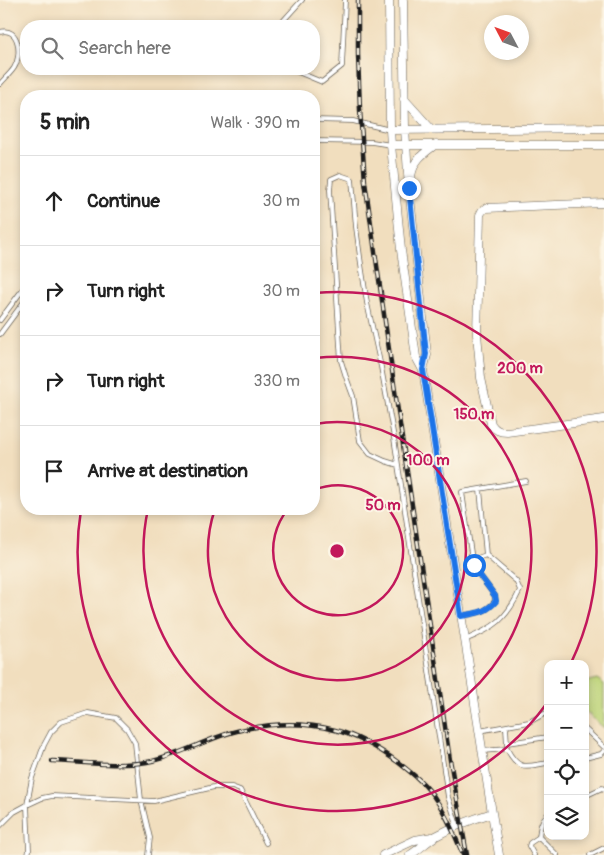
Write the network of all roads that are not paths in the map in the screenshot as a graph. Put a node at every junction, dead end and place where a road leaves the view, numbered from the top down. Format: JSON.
{"nodes":[{"id":1,"x":302,"y":0,"type":"edge"},
{"id":2,"x":345,"y":0,"type":"edge"},
{"id":3,"x":390,"y":0,"type":"edge"},
{"id":4,"x":403,"y":0,"type":"edge"},
{"id":5,"x":283,"y":20,"type":"dead end"},
{"id":6,"x":0,"y":32,"type":"edge"},
{"id":7,"x":305,"y":75,"type":"edge"},
{"id":8,"x":0,"y":84,"type":"edge"},
{"id":9,"x":404,"y":100,"type":"junction"},
{"id":10,"x":320,"y":120,"type":"edge"},
{"id":11,"x":591,"y":128,"type":"junction"},
{"id":12,"x":604,"y":128,"type":"edge"},
{"id":13,"x":404,"y":129,"type":"junction"},
{"id":14,"x":431,"y":129,"type":"junction"},
{"id":15,"x":390,"y":130,"type":"junction"},
{"id":16,"x":320,"y":141,"type":"edge"},
{"id":17,"x":406,"y":144,"type":"junction"},
{"id":18,"x":436,"y":144,"type":"junction"},
{"id":19,"x":590,"y":144,"type":"junction"},
{"id":20,"x":391,"y":145,"type":"junction"},
{"id":21,"x":604,"y":145,"type":"edge"},
{"id":22,"x":409,"y":188,"type":"junction"},
{"id":23,"x":604,"y":203,"type":"edge"},
{"id":24,"x":20,"y":293,"type":"edge"},
{"id":25,"x":20,"y":307,"type":"edge"},
{"id":26,"x":0,"y":320,"type":"edge"},
{"id":27,"x":0,"y":334,"type":"edge"},
{"id":28,"x":423,"y":370,"type":"junction"},
{"id":29,"x":604,"y":419,"type":"edge"},
{"id":30,"x":398,"y":465,"type":"junction"},
{"id":31,"x":526,"y":481,"type":"dead end"},
{"id":32,"x":480,"y":489,"type":"junction"},
{"id":33,"x":486,"y":555,"type":"junction"},
{"id":34,"x":472,"y":560,"type":"junction"},
{"id":35,"x":461,"y":616,"type":"junction"},
{"id":36,"x":465,"y":640,"type":"junction"},
{"id":37,"x":544,"y":714,"type":"edge"},
{"id":38,"x":506,"y":727,"type":"junction"},
{"id":39,"x":479,"y":731,"type":"junction"},
{"id":40,"x":589,"y":733,"type":"edge"},
{"id":41,"x":544,"y":738,"type":"edge"},
{"id":42,"x":507,"y":743,"type":"junction"},
{"id":43,"x":604,"y":747,"type":"edge"},
{"id":44,"x":507,"y":749,"type":"junction"},
{"id":45,"x":482,"y":751,"type":"junction"},
{"id":46,"x":604,"y":751,"type":"edge"},
{"id":47,"x":589,"y":757,"type":"edge"},
{"id":48,"x":544,"y":764,"type":"edge"},
{"id":49,"x":604,"y":789,"type":"edge"},
{"id":50,"x":587,"y":795,"type":"edge"},
{"id":51,"x":141,"y":800,"type":"junction"},
{"id":52,"x":27,"y":805,"type":"junction"},
{"id":53,"x":492,"y":813,"type":"junction"},
{"id":54,"x":544,"y":819,"type":"edge"},
{"id":55,"x":0,"y":826,"type":"edge"},
{"id":56,"x":457,"y":826,"type":"junction"},
{"id":57,"x":434,"y":837,"type":"junction"},
{"id":58,"x":539,"y":837,"type":"junction"},
{"id":59,"x":266,"y":843,"type":"dead end"},
{"id":60,"x":604,"y":848,"type":"edge"},
{"id":61,"x":28,"y":855,"type":"edge"},
{"id":62,"x":148,"y":855,"type":"edge"},
{"id":63,"x":383,"y":855,"type":"edge"},
{"id":64,"x":410,"y":855,"type":"edge"},
{"id":65,"x":499,"y":855,"type":"edge"},
{"id":66,"x":534,"y":855,"type":"edge"},
{"id":67,"x":557,"y":855,"type":"edge"},
{"id":68,"x":590,"y":855,"type":"edge"}],
"edges":[{"from":1,"to":5,"type":"lane"},
{"from":2,"to":7,"type":"lane"},
{"from":3,"to":15,"type":"street"},
{"from":4,"to":9,"type":"street"},
{"from":6,"to":8,"type":"lane"},
{"from":9,"to":13,"type":"street"},
{"from":9,"to":14,"type":"street"},
{"from":10,"to":15,"type":"lane"},
{"from":11,"to":12,"type":"street"},
{"from":11,"to":14,"type":"street"},
{"from":11,"to":19,"type":"street"},
{"from":13,"to":14,"type":"street"},
{"from":13,"to":15,"type":"street"},
{"from":13,"to":17,"type":"street"},
{"from":15,"to":20,"type":"street"},
{"from":16,"to":20,"type":"lane"},
{"from":17,"to":18,"type":"street"},
{"from":17,"to":20,"type":"street"},
{"from":17,"to":22,"type":"street"},
{"from":18,"to":19,"type":"street"},
{"from":18,"to":22,"type":"street"},
{"from":19,"to":21,"type":"street"},
{"from":20,"to":28,"type":"street"},
{"from":22,"to":28,"type":"street"},
{"from":23,"to":29,"type":"street"},
{"from":24,"to":26,"type":"lane"},
{"from":25,"to":27,"type":"lane"},
{"from":28,"to":35,"type":"street"},
{"from":30,"to":30,"type":"lane"},
{"from":30,"to":56,"type":"lane"},
{"from":31,"to":32,"type":"lane"},
{"from":32,"to":33,"type":"lane"},
{"from":32,"to":34,"type":"lane"},
{"from":33,"to":34,"type":"lane"},
{"from":33,"to":36,"type":"lane"},
{"from":34,"to":35,"type":"lane"},
{"from":35,"to":36,"type":"street"},
{"from":36,"to":39,"type":"street"},
{"from":37,"to":38,"type":"lane"},
{"from":38,"to":39,"type":"lane"},
{"from":38,"to":42,"type":"lane"},
{"from":39,"to":45,"type":"street"},
{"from":40,"to":43,"type":"lane"},
{"from":41,"to":42,"type":"lane"},
{"from":42,"to":44,"type":"lane"},
{"from":44,"to":45,"type":"lane"},
{"from":44,"to":48,"type":"lane"},
{"from":45,"to":53,"type":"street"},
{"from":46,"to":47,"type":"lane"},
{"from":49,"to":50,"type":"lane"},
{"from":51,"to":52,"type":"lane"},
{"from":51,"to":52,"type":"lane"},
{"from":51,"to":59,"type":"lane"},
{"from":51,"to":62,"type":"lane"},
{"from":52,"to":55,"type":"lane"},
{"from":52,"to":61,"type":"lane"},
{"from":53,"to":56,"type":"street"},
{"from":53,"to":65,"type":"street"},
{"from":54,"to":58,"type":"lane"},
{"from":56,"to":57,"type":"street"},
{"from":57,"to":63,"type":"street"},
{"from":57,"to":64,"type":"street"},
{"from":58,"to":66,"type":"lane"},
{"from":58,"to":67,"type":"lane"},
{"from":60,"to":68,"type":"lane"}]}
